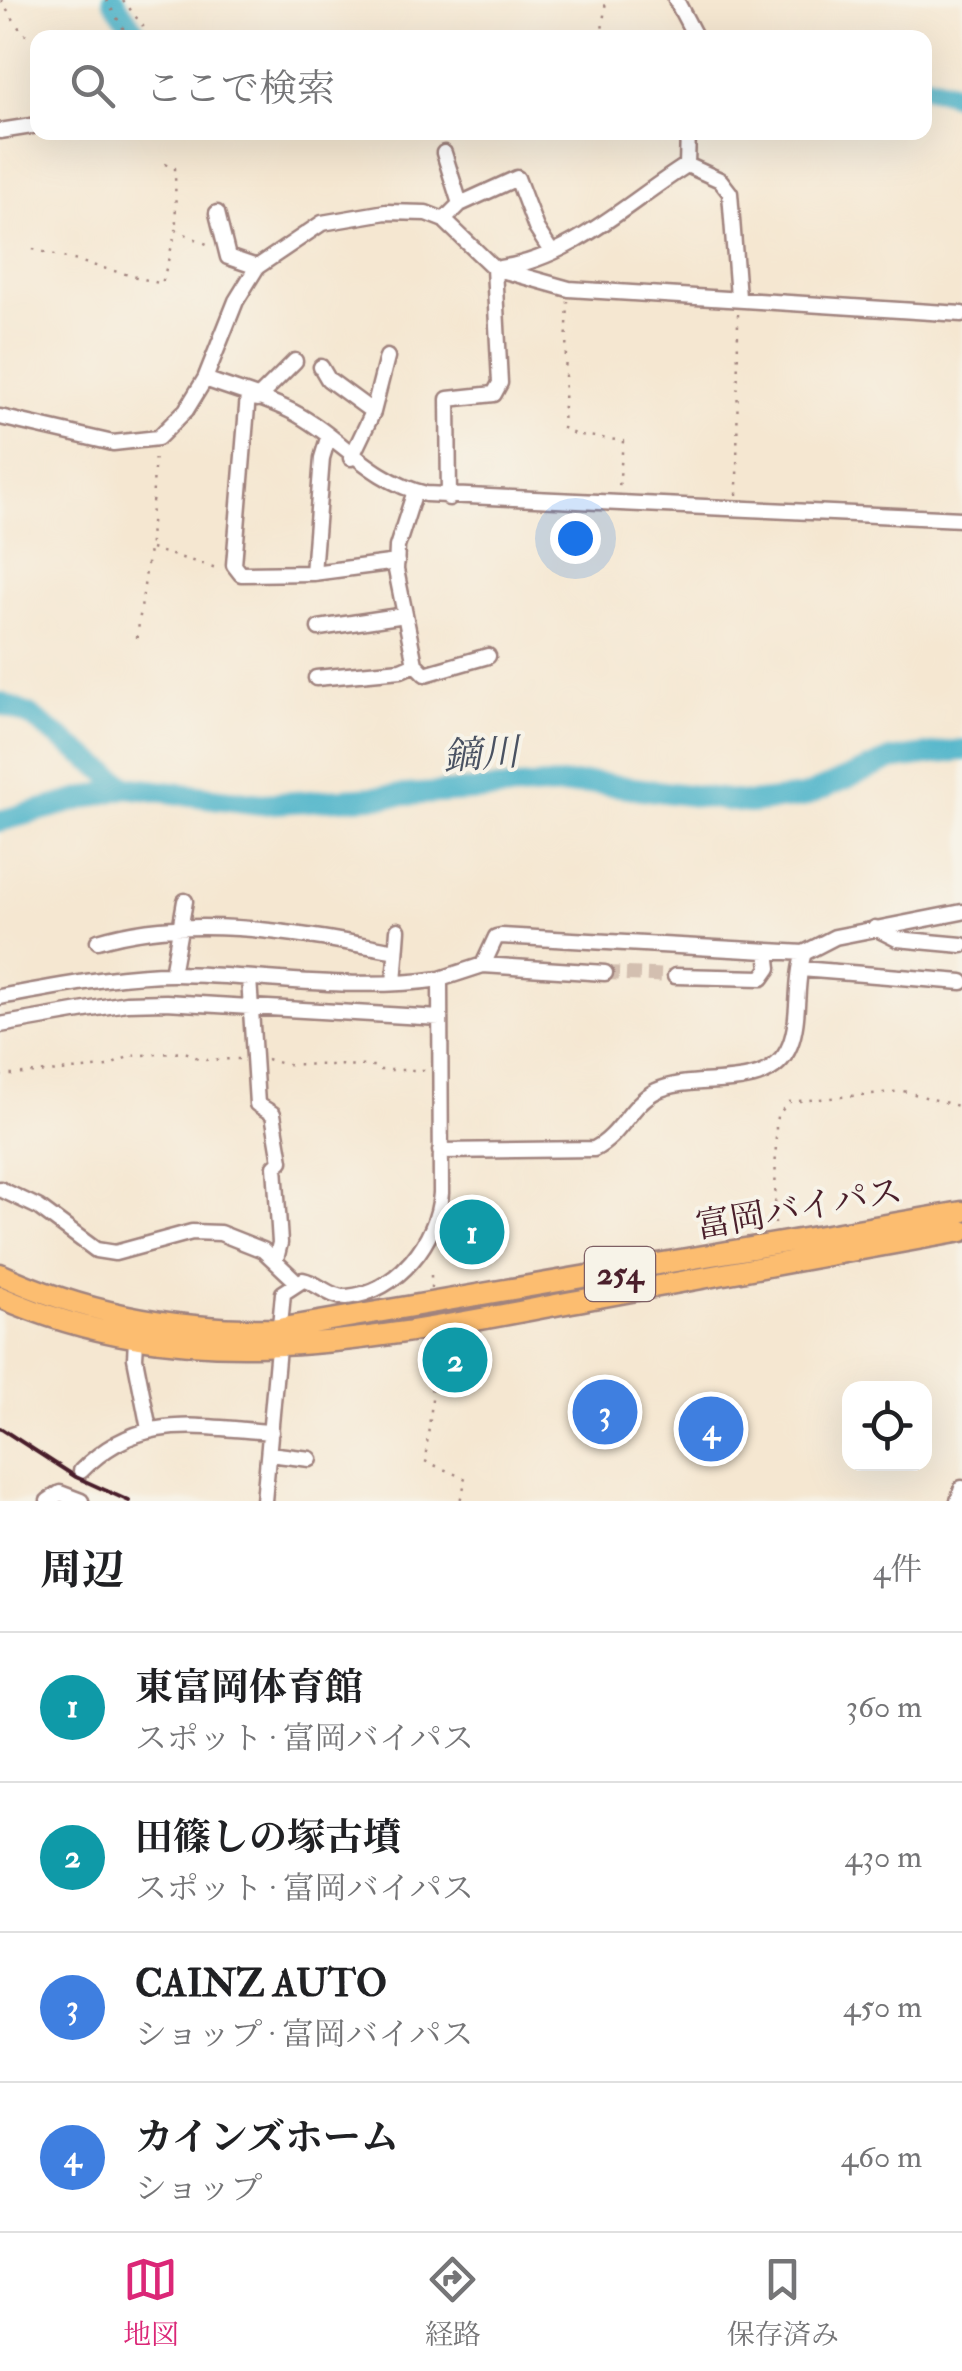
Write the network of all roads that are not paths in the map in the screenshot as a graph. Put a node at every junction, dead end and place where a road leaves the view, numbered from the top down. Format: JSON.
{"nodes":[{"id":1,"x":676,"y":0,"type":"edge"},
{"id":2,"x":692,"y":30,"type":"edge"},
{"id":3,"x":30,"y":127,"type":"edge"},
{"id":4,"x":0,"y":131,"type":"edge"},
{"id":5,"x":688,"y":140,"type":"edge"},
{"id":6,"x":444,"y":153,"type":"dead end"},
{"id":7,"x":687,"y":164,"type":"junction"},
{"id":8,"x":460,"y":204,"type":"junction"},
{"id":9,"x":217,"y":212,"type":"dead end"},
{"id":10,"x":444,"y":220,"type":"junction"},
{"id":11,"x":550,"y":250,"type":"junction"},
{"id":12,"x":257,"y":267,"type":"junction"},
{"id":13,"x":494,"y":268,"type":"junction"},
{"id":14,"x":738,"y":297,"type":"junction"},
{"id":15,"x":962,"y":314,"type":"edge"},
{"id":16,"x":387,"y":357,"type":"dead end"},
{"id":17,"x":295,"y":361,"type":"dead end"},
{"id":18,"x":321,"y":367,"type":"dead end"},
{"id":19,"x":205,"y":379,"type":"junction"},
{"id":20,"x":252,"y":397,"type":"junction"},
{"id":21,"x":374,"y":412,"type":"junction"},
{"id":22,"x":0,"y":417,"type":"edge"},
{"id":23,"x":328,"y":438,"type":"junction"},
{"id":24,"x":351,"y":458,"type":"junction"},
{"id":25,"x":416,"y":492,"type":"junction"},
{"id":26,"x":449,"y":498,"type":"junction"},
{"id":27,"x":962,"y":518,"type":"edge"},
{"id":28,"x":397,"y":562,"type":"junction"},
{"id":29,"x":313,"y":574,"type":"junction"},
{"id":30,"x":405,"y":615,"type":"junction"},
{"id":31,"x":320,"y":628,"type":"dead end"},
{"id":32,"x":488,"y":656,"type":"dead end"},
{"id":33,"x":415,"y":664,"type":"junction"},
{"id":34,"x":316,"y":678,"type":"dead end"},
{"id":35,"x":185,"y":901,"type":"dead end"},
{"id":36,"x":962,"y":912,"type":"edge"},
{"id":37,"x":875,"y":928,"type":"junction"},
{"id":38,"x":180,"y":929,"type":"junction"},
{"id":39,"x":398,"y":930,"type":"dead end"},
{"id":40,"x":98,"y":941,"type":"dead end"},
{"id":41,"x":962,"y":945,"type":"edge"},
{"id":42,"x":396,"y":951,"type":"junction"},
{"id":43,"x":767,"y":951,"type":"junction"},
{"id":44,"x":803,"y":961,"type":"junction"},
{"id":45,"x":483,"y":965,"type":"junction"},
{"id":46,"x":605,"y":973,"type":"tunnel mouth"},
{"id":47,"x":172,"y":974,"type":"junction"},
{"id":48,"x":676,"y":976,"type":"tunnel mouth"},
{"id":49,"x":249,"y":978,"type":"junction"},
{"id":50,"x":440,"y":979,"type":"junction"},
{"id":51,"x":962,"y":982,"type":"edge"},
{"id":52,"x":394,"y":983,"type":"junction"},
{"id":53,"x":0,"y":997,"type":"edge"},
{"id":54,"x":250,"y":1007,"type":"junction"},
{"id":55,"x":440,"y":1018,"type":"junction"},
{"id":56,"x":0,"y":1025,"type":"edge"},
{"id":57,"x":440,"y":1152,"type":"junction"},
{"id":58,"x":0,"y":1189,"type":"edge"},
{"id":59,"x":962,"y":1212,"type":"edge"},
{"id":60,"x":962,"y":1231,"type":"edge"},
{"id":61,"x":276,"y":1259,"type":"junction"},
{"id":62,"x":0,"y":1274,"type":"edge"},
{"id":63,"x":297,"y":1282,"type":"junction"},
{"id":64,"x":0,"y":1297,"type":"edge"},
{"id":65,"x":278,"y":1338,"type":"junction"},
{"id":66,"x":136,"y":1340,"type":"junction"},
{"id":67,"x":149,"y":1428,"type":"junction"},
{"id":68,"x":271,"y":1432,"type":"junction"},
{"id":69,"x":269,"y":1454,"type":"junction"},
{"id":70,"x":310,"y":1458,"type":"dead end"},
{"id":71,"x":82,"y":1470,"type":"dead end"},
{"id":72,"x":962,"y":1488,"type":"edge"},
{"id":73,"x":48,"y":1501,"type":"edge"},
{"id":74,"x":81,"y":1501,"type":"edge"},
{"id":75,"x":264,"y":1501,"type":"edge"},
{"id":76,"x":958,"y":1501,"type":"edge"}],
"edges":[{"from":1,"to":2,"type":"street"},
{"from":3,"to":4,"type":"street"},
{"from":5,"to":7,"type":"street"},
{"from":6,"to":8,"type":"street"},
{"from":7,"to":11,"type":"street"},
{"from":7,"to":14,"type":"street"},
{"from":8,"to":10,"type":"street"},
{"from":8,"to":11,"type":"street"},
{"from":9,"to":12,"type":"street"},
{"from":10,"to":12,"type":"street"},
{"from":10,"to":13,"type":"street"},
{"from":11,"to":13,"type":"street"},
{"from":12,"to":19,"type":"street"},
{"from":13,"to":14,"type":"street"},
{"from":13,"to":26,"type":"street"},
{"from":14,"to":15,"type":"street"},
{"from":16,"to":21,"type":"street"},
{"from":17,"to":20,"type":"street"},
{"from":18,"to":21,"type":"street"},
{"from":19,"to":20,"type":"street"},
{"from":19,"to":22,"type":"street"},
{"from":20,"to":23,"type":"street"},
{"from":20,"to":29,"type":"street"},
{"from":21,"to":24,"type":"street"},
{"from":23,"to":24,"type":"street"},
{"from":23,"to":29,"type":"street"},
{"from":24,"to":25,"type":"street"},
{"from":25,"to":26,"type":"street"},
{"from":25,"to":28,"type":"street"},
{"from":26,"to":27,"type":"street"},
{"from":28,"to":29,"type":"street"},
{"from":28,"to":30,"type":"street"},
{"from":30,"to":31,"type":"street"},
{"from":30,"to":33,"type":"street"},
{"from":32,"to":33,"type":"street"},
{"from":33,"to":34,"type":"street"},
{"from":35,"to":38,"type":"street"},
{"from":36,"to":37,"type":"street"},
{"from":37,"to":41,"type":"street"},
{"from":37,"to":44,"type":"street"},
{"from":38,"to":40,"type":"street"},
{"from":38,"to":42,"type":"street"},
{"from":38,"to":47,"type":"street"},
{"from":39,"to":42,"type":"street"},
{"from":42,"to":52,"type":"street"},
{"from":43,"to":44,"type":"street"},
{"from":43,"to":45,"type":"street"},
{"from":43,"to":48,"type":"street"},
{"from":44,"to":51,"type":"street"},
{"from":44,"to":57,"type":"street"},
{"from":45,"to":46,"type":"street"},
{"from":45,"to":50,"type":"street"},
{"from":47,"to":49,"type":"street"},
{"from":47,"to":53,"type":"street"},
{"from":49,"to":52,"type":"street"},
{"from":49,"to":54,"type":"street"},
{"from":50,"to":52,"type":"street"},
{"from":50,"to":55,"type":"street"},
{"from":54,"to":55,"type":"street"},
{"from":54,"to":56,"type":"street"},
{"from":54,"to":61,"type":"street"},
{"from":55,"to":57,"type":"street"},
{"from":57,"to":63,"type":"street"},
{"from":58,"to":61,"type":"street"},
{"from":59,"to":65,"type":"highway","name":"富岡バイパス","number":"254"},
{"from":60,"to":65,"type":"highway","name":"富岡バイパス","number":"254"},
{"from":61,"to":63,"type":"street"},
{"from":62,"to":65,"type":"highway","name":"富岡バイパス","number":"254"},
{"from":63,"to":65,"type":"street"},
{"from":64,"to":66,"type":"highway","name":"富岡バイパス","number":"254"},
{"from":65,"to":66,"type":"highway","name":"富岡バイパス","number":"254"},
{"from":65,"to":68,"type":"street"},
{"from":66,"to":67,"type":"street"},
{"from":67,"to":68,"type":"street"},
{"from":67,"to":71,"type":"street"},
{"from":68,"to":69,"type":"street"},
{"from":69,"to":70,"type":"street"},
{"from":69,"to":75,"type":"street"},
{"from":72,"to":76,"type":"street"},
{"from":73,"to":74,"type":"street"}]}
